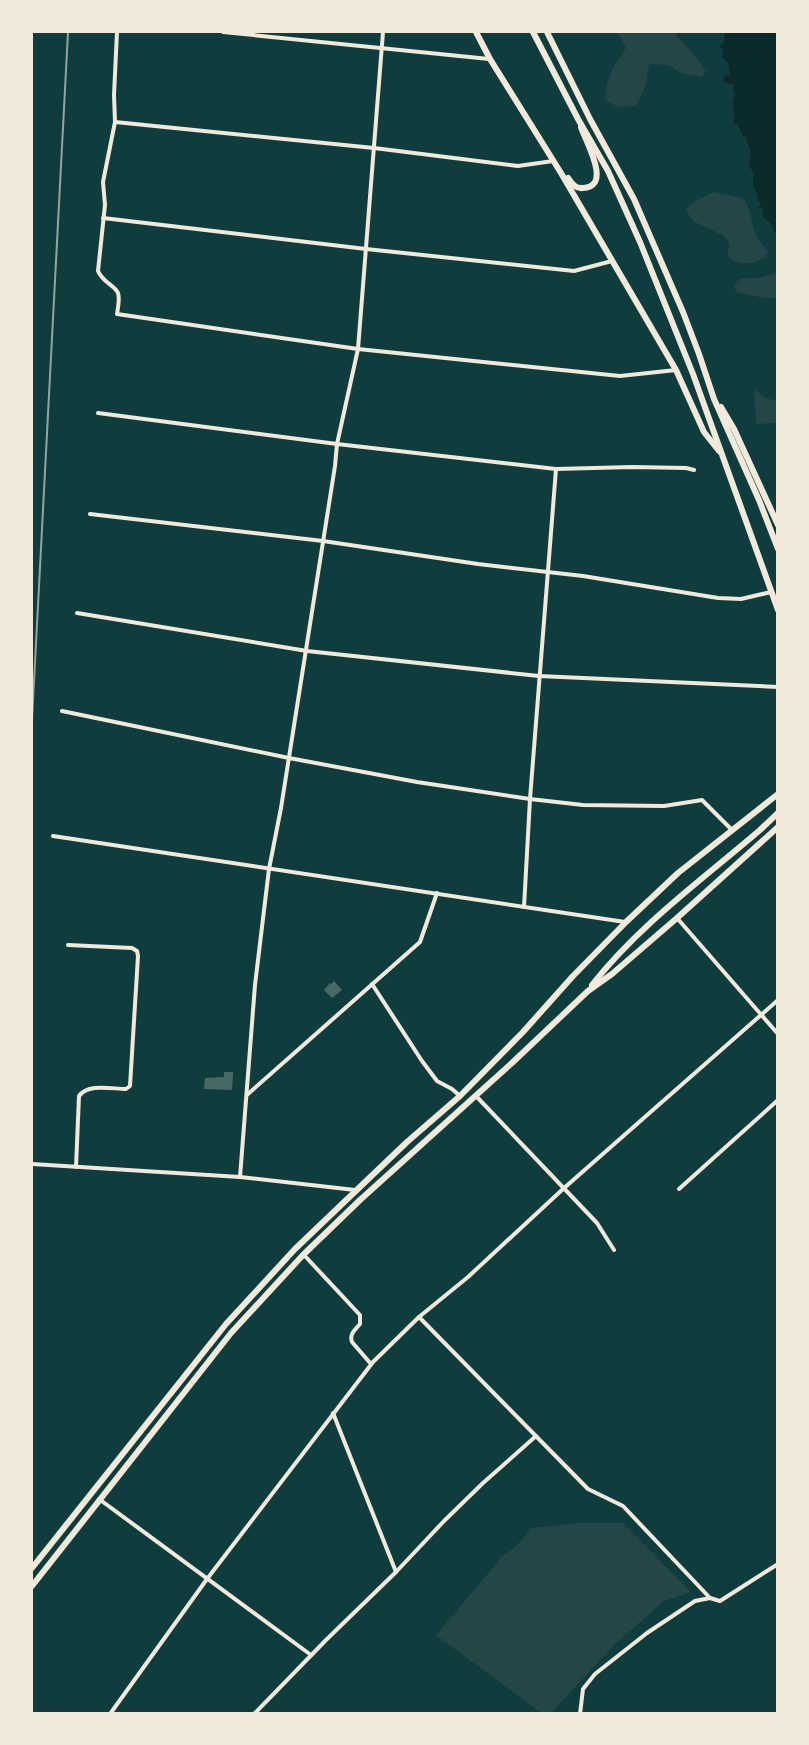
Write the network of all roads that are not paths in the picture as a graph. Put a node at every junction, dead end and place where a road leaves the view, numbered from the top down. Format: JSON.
{"nodes":[{"id":1,"x":117,"y":32,"type":"edge"},
{"id":2,"x":223,"y":32,"type":"edge"},
{"id":3,"x":383,"y":32,"type":"edge"},
{"id":4,"x":476,"y":32,"type":"edge"},
{"id":5,"x":533,"y":32,"type":"edge"},
{"id":6,"x":547,"y":32,"type":"edge"},
{"id":7,"x":382,"y":47,"type":"junction"},
{"id":8,"x":490,"y":59,"type":"junction"},
{"id":9,"x":578,"y":119,"type":"junction"},
{"id":10,"x":115,"y":122,"type":"junction"},
{"id":11,"x":374,"y":148,"type":"junction"},
{"id":12,"x":553,"y":161,"type":"junction"},
{"id":13,"x":561,"y":173,"type":"junction"},
{"id":14,"x":103,"y":218,"type":"junction"},
{"id":15,"x":366,"y":249,"type":"junction"},
{"id":16,"x":613,"y":260,"type":"junction"},
{"id":17,"x":358,"y":349,"type":"junction"},
{"id":18,"x":676,"y":370,"type":"junction"},
{"id":19,"x":714,"y":399,"type":"junction"},
{"id":20,"x":98,"y":413,"type":"dead end"},
{"id":21,"x":337,"y":444,"type":"junction"},
{"id":22,"x":720,"y":452,"type":"junction"},
{"id":23,"x":556,"y":469,"type":"junction"},
{"id":24,"x":694,"y":470,"type":"dead end"},
{"id":25,"x":90,"y":514,"type":"dead end"},
{"id":26,"x":777,"y":525,"type":"edge"},
{"id":27,"x":323,"y":541,"type":"junction"},
{"id":28,"x":777,"y":549,"type":"edge"},
{"id":29,"x":547,"y":572,"type":"junction"},
{"id":30,"x":772,"y":592,"type":"junction"},
{"id":31,"x":777,"y":610,"type":"edge"},
{"id":32,"x":77,"y":613,"type":"dead end"},
{"id":33,"x":307,"y":651,"type":"junction"},
{"id":34,"x":539,"y":676,"type":"junction"},
{"id":35,"x":777,"y":687,"type":"edge"},
{"id":36,"x":62,"y":711,"type":"dead end"},
{"id":37,"x":289,"y":758,"type":"junction"},
{"id":38,"x":777,"y":794,"type":"edge"},
{"id":39,"x":530,"y":799,"type":"junction"},
{"id":40,"x":777,"y":813,"type":"edge"},
{"id":41,"x":777,"y":827,"type":"edge"},
{"id":42,"x":732,"y":830,"type":"junction"},
{"id":43,"x":53,"y":836,"type":"dead end"},
{"id":44,"x":269,"y":869,"type":"junction"},
{"id":45,"x":437,"y":893,"type":"junction"},
{"id":46,"x":524,"y":907,"type":"junction"},
{"id":47,"x":677,"y":918,"type":"junction"},
{"id":48,"x":626,"y":922,"type":"junction"},
{"id":49,"x":68,"y":945,"type":"dead end"},
{"id":50,"x":372,"y":984,"type":"junction"},
{"id":51,"x":588,"y":991,"type":"junction"},
{"id":52,"x":777,"y":1000,"type":"edge"},
{"id":53,"x":760,"y":1015,"type":"junction"},
{"id":54,"x":777,"y":1034,"type":"edge"},
{"id":55,"x":247,"y":1095,"type":"junction"},
{"id":56,"x":460,"y":1096,"type":"junction"},
{"id":57,"x":476,"y":1096,"type":"junction"},
{"id":58,"x":777,"y":1100,"type":"edge"},
{"id":59,"x":32,"y":1164,"type":"edge"},
{"id":60,"x":76,"y":1167,"type":"junction"},
{"id":61,"x":240,"y":1177,"type":"junction"},
{"id":62,"x":562,"y":1189,"type":"junction"},
{"id":63,"x":679,"y":1189,"type":"dead end"},
{"id":64,"x":355,"y":1190,"type":"junction"},
{"id":65,"x":614,"y":1250,"type":"dead end"},
{"id":66,"x":303,"y":1255,"type":"junction"},
{"id":67,"x":419,"y":1317,"type":"junction"},
{"id":68,"x":371,"y":1364,"type":"junction"},
{"id":69,"x":333,"y":1412,"type":"junction"},
{"id":70,"x":536,"y":1436,"type":"junction"},
{"id":71,"x":99,"y":1499,"type":"junction"},
{"id":72,"x":777,"y":1564,"type":"edge"},
{"id":73,"x":32,"y":1568,"type":"edge"},
{"id":74,"x":396,"y":1572,"type":"junction"},
{"id":75,"x":207,"y":1579,"type":"junction"},
{"id":76,"x":32,"y":1586,"type":"edge"},
{"id":77,"x":710,"y":1598,"type":"junction"},
{"id":78,"x":311,"y":1655,"type":"junction"},
{"id":79,"x":110,"y":1713,"type":"edge"},
{"id":80,"x":254,"y":1713,"type":"edge"},
{"id":81,"x":580,"y":1713,"type":"edge"}],
"edges":[{"from":1,"to":10,"type":"street"},
{"from":2,"to":7,"type":"street"},
{"from":3,"to":7,"type":"street"},
{"from":4,"to":8,"type":"main road"},
{"from":5,"to":9,"type":"main road"},
{"from":6,"to":19,"type":"main road"},
{"from":7,"to":8,"type":"street"},
{"from":7,"to":11,"type":"street"},
{"from":8,"to":12,"type":"main road"},
{"from":9,"to":13,"type":"main road"},
{"from":9,"to":22,"type":"main road"},
{"from":10,"to":11,"type":"street"},
{"from":10,"to":14,"type":"street"},
{"from":11,"to":12,"type":"street"},
{"from":11,"to":15,"type":"street"},
{"from":12,"to":13,"type":"main road"},
{"from":13,"to":16,"type":"main road"},
{"from":14,"to":15,"type":"street"},
{"from":14,"to":17,"type":"street"},
{"from":15,"to":16,"type":"street"},
{"from":15,"to":17,"type":"street"},
{"from":16,"to":18,"type":"main road"},
{"from":17,"to":18,"type":"street"},
{"from":17,"to":21,"type":"street"},
{"from":18,"to":22,"type":"main road"},
{"from":19,"to":26,"type":"main road"},
{"from":19,"to":28,"type":"main road"},
{"from":20,"to":21,"type":"street"},
{"from":21,"to":23,"type":"street"},
{"from":21,"to":27,"type":"street"},
{"from":22,"to":30,"type":"main road"},
{"from":23,"to":24,"type":"street"},
{"from":23,"to":29,"type":"street"},
{"from":25,"to":27,"type":"street"},
{"from":27,"to":29,"type":"street"},
{"from":27,"to":33,"type":"street"},
{"from":29,"to":30,"type":"street"},
{"from":29,"to":34,"type":"street"},
{"from":30,"to":31,"type":"main road"},
{"from":32,"to":33,"type":"street"},
{"from":33,"to":34,"type":"street"},
{"from":33,"to":37,"type":"street"},
{"from":34,"to":35,"type":"street"},
{"from":34,"to":39,"type":"street"},
{"from":36,"to":37,"type":"street"},
{"from":37,"to":39,"type":"street"},
{"from":37,"to":44,"type":"street"},
{"from":38,"to":42,"type":"main road"},
{"from":39,"to":42,"type":"street"},
{"from":39,"to":46,"type":"street"},
{"from":40,"to":51,"type":"main road"},
{"from":41,"to":47,"type":"main road"},
{"from":42,"to":48,"type":"main road"},
{"from":43,"to":44,"type":"street"},
{"from":44,"to":45,"type":"street"},
{"from":44,"to":55,"type":"street"},
{"from":45,"to":46,"type":"street"},
{"from":45,"to":50,"type":"street"},
{"from":46,"to":48,"type":"street"},
{"from":47,"to":51,"type":"main road"},
{"from":47,"to":53,"type":"street"},
{"from":48,"to":56,"type":"main road"},
{"from":49,"to":60,"type":"street"},
{"from":50,"to":55,"type":"street"},
{"from":50,"to":56,"type":"street"},
{"from":51,"to":57,"type":"main road"},
{"from":52,"to":53,"type":"street"},
{"from":53,"to":54,"type":"street"},
{"from":53,"to":62,"type":"street"},
{"from":55,"to":61,"type":"street"},
{"from":56,"to":64,"type":"main road"},
{"from":57,"to":62,"type":"street"},
{"from":57,"to":66,"type":"main road"},
{"from":58,"to":63,"type":"street"},
{"from":59,"to":60,"type":"street"},
{"from":60,"to":61,"type":"street"},
{"from":61,"to":64,"type":"street"},
{"from":62,"to":65,"type":"street"},
{"from":62,"to":67,"type":"street"},
{"from":64,"to":73,"type":"main road"},
{"from":66,"to":68,"type":"street"},
{"from":66,"to":71,"type":"main road"},
{"from":67,"to":68,"type":"street"},
{"from":67,"to":70,"type":"street"},
{"from":68,"to":69,"type":"street"},
{"from":69,"to":74,"type":"street"},
{"from":69,"to":75,"type":"street"},
{"from":70,"to":74,"type":"street"},
{"from":70,"to":77,"type":"street"},
{"from":71,"to":75,"type":"street"},
{"from":71,"to":76,"type":"main road"},
{"from":72,"to":77,"type":"street"},
{"from":74,"to":78,"type":"street"},
{"from":75,"to":78,"type":"street"},
{"from":75,"to":79,"type":"street"},
{"from":77,"to":81,"type":"street"},
{"from":78,"to":80,"type":"street"}]}
